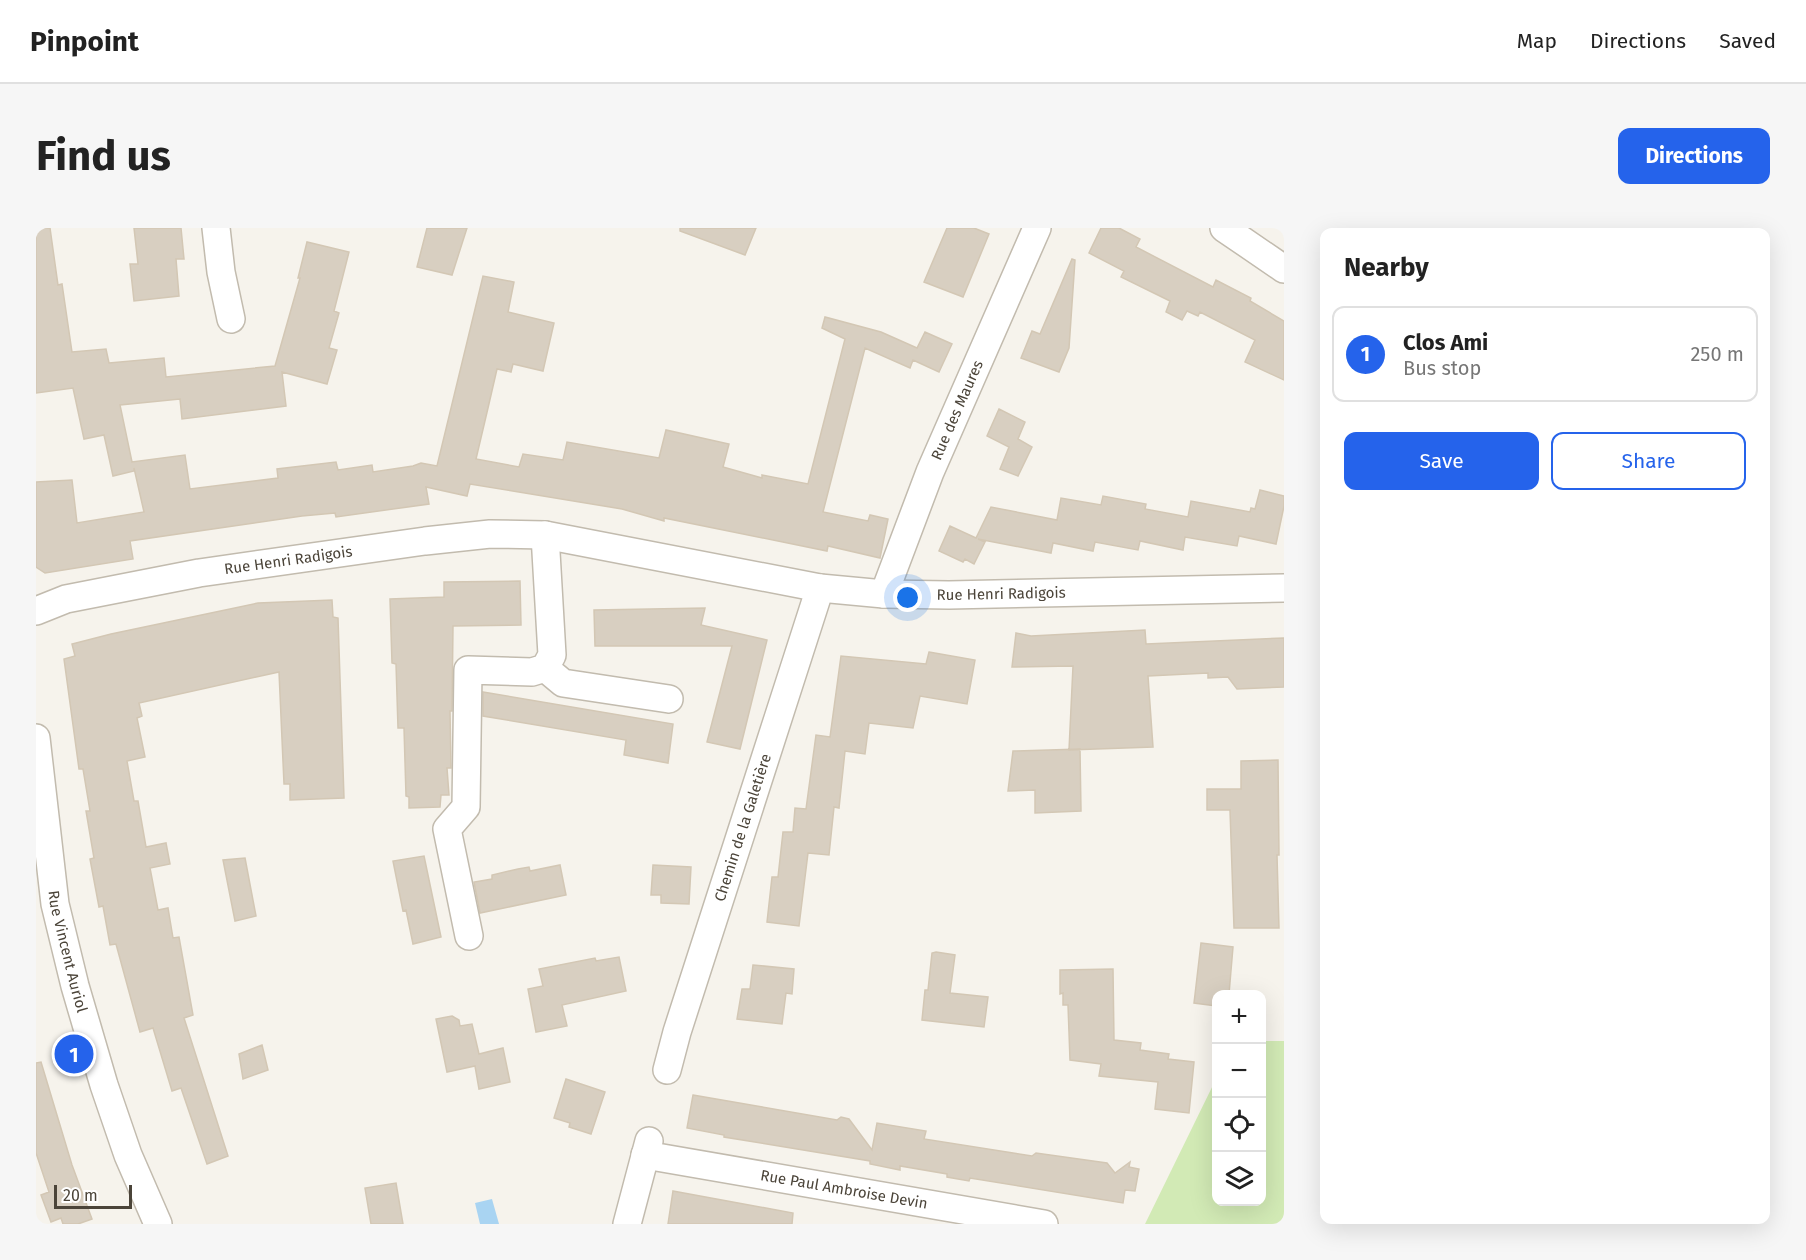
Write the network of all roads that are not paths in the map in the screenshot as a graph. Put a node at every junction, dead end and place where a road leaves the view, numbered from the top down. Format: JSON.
{"nodes":[{"id":1,"x":216,"y":228,"type":"edge"},
{"id":2,"x":1036,"y":228,"type":"edge"},
{"id":3,"x":1224,"y":228,"type":"edge"},
{"id":4,"x":1284,"y":269,"type":"edge"},
{"id":5,"x":231,"y":319,"type":"dead end"},
{"id":6,"x":545,"y":535,"type":"junction"},
{"id":7,"x":820,"y":588,"type":"junction"},
{"id":8,"x":1284,"y":588,"type":"edge"},
{"id":9,"x":884,"y":594,"type":"junction"},
{"id":10,"x":36,"y":611,"type":"edge"},
{"id":11,"x":545,"y":668,"type":"junction"},
{"id":12,"x":669,"y":699,"type":"dead end"},
{"id":13,"x":36,"y":738,"type":"edge"},
{"id":14,"x":46,"y":902,"type":"edge"},
{"id":15,"x":469,"y":936,"type":"dead end"},
{"id":16,"x":667,"y":1070,"type":"dead end"},
{"id":17,"x":940,"y":1215,"type":"edge"},
{"id":18,"x":158,"y":1224,"type":"edge"},
{"id":19,"x":627,"y":1224,"type":"edge"},
{"id":20,"x":1044,"y":1224,"type":"edge"}],
"edges":[{"from":1,"to":5,"type":"street"},
{"from":2,"to":9,"type":"street","name":"Rue des Maures"},
{"from":3,"to":4,"type":"street"},
{"from":6,"to":7,"type":"street","name":"Rue Henri Radigois"},
{"from":6,"to":10,"type":"street","name":"Rue Henri Radigois"},
{"from":6,"to":11,"type":"street"},
{"from":7,"to":9,"type":"street","name":"Rue Henri Radigois"},
{"from":7,"to":16,"type":"street","name":"Chemin de la Galetière"},
{"from":8,"to":9,"type":"street","name":"Rue Henri Radigois"},
{"from":11,"to":12,"type":"street"},
{"from":11,"to":15,"type":"street"},
{"from":13,"to":14,"type":"street","name":"Rue Vincent Auriol"},
{"from":14,"to":18,"type":"street","name":"Rue Vincent Auriol"},
{"from":17,"to":19,"type":"street","name":"Rue Paul Ambroise Devin"},
{"from":17,"to":20,"type":"street","name":"Rue Paul Ambroise Devin"}]}
